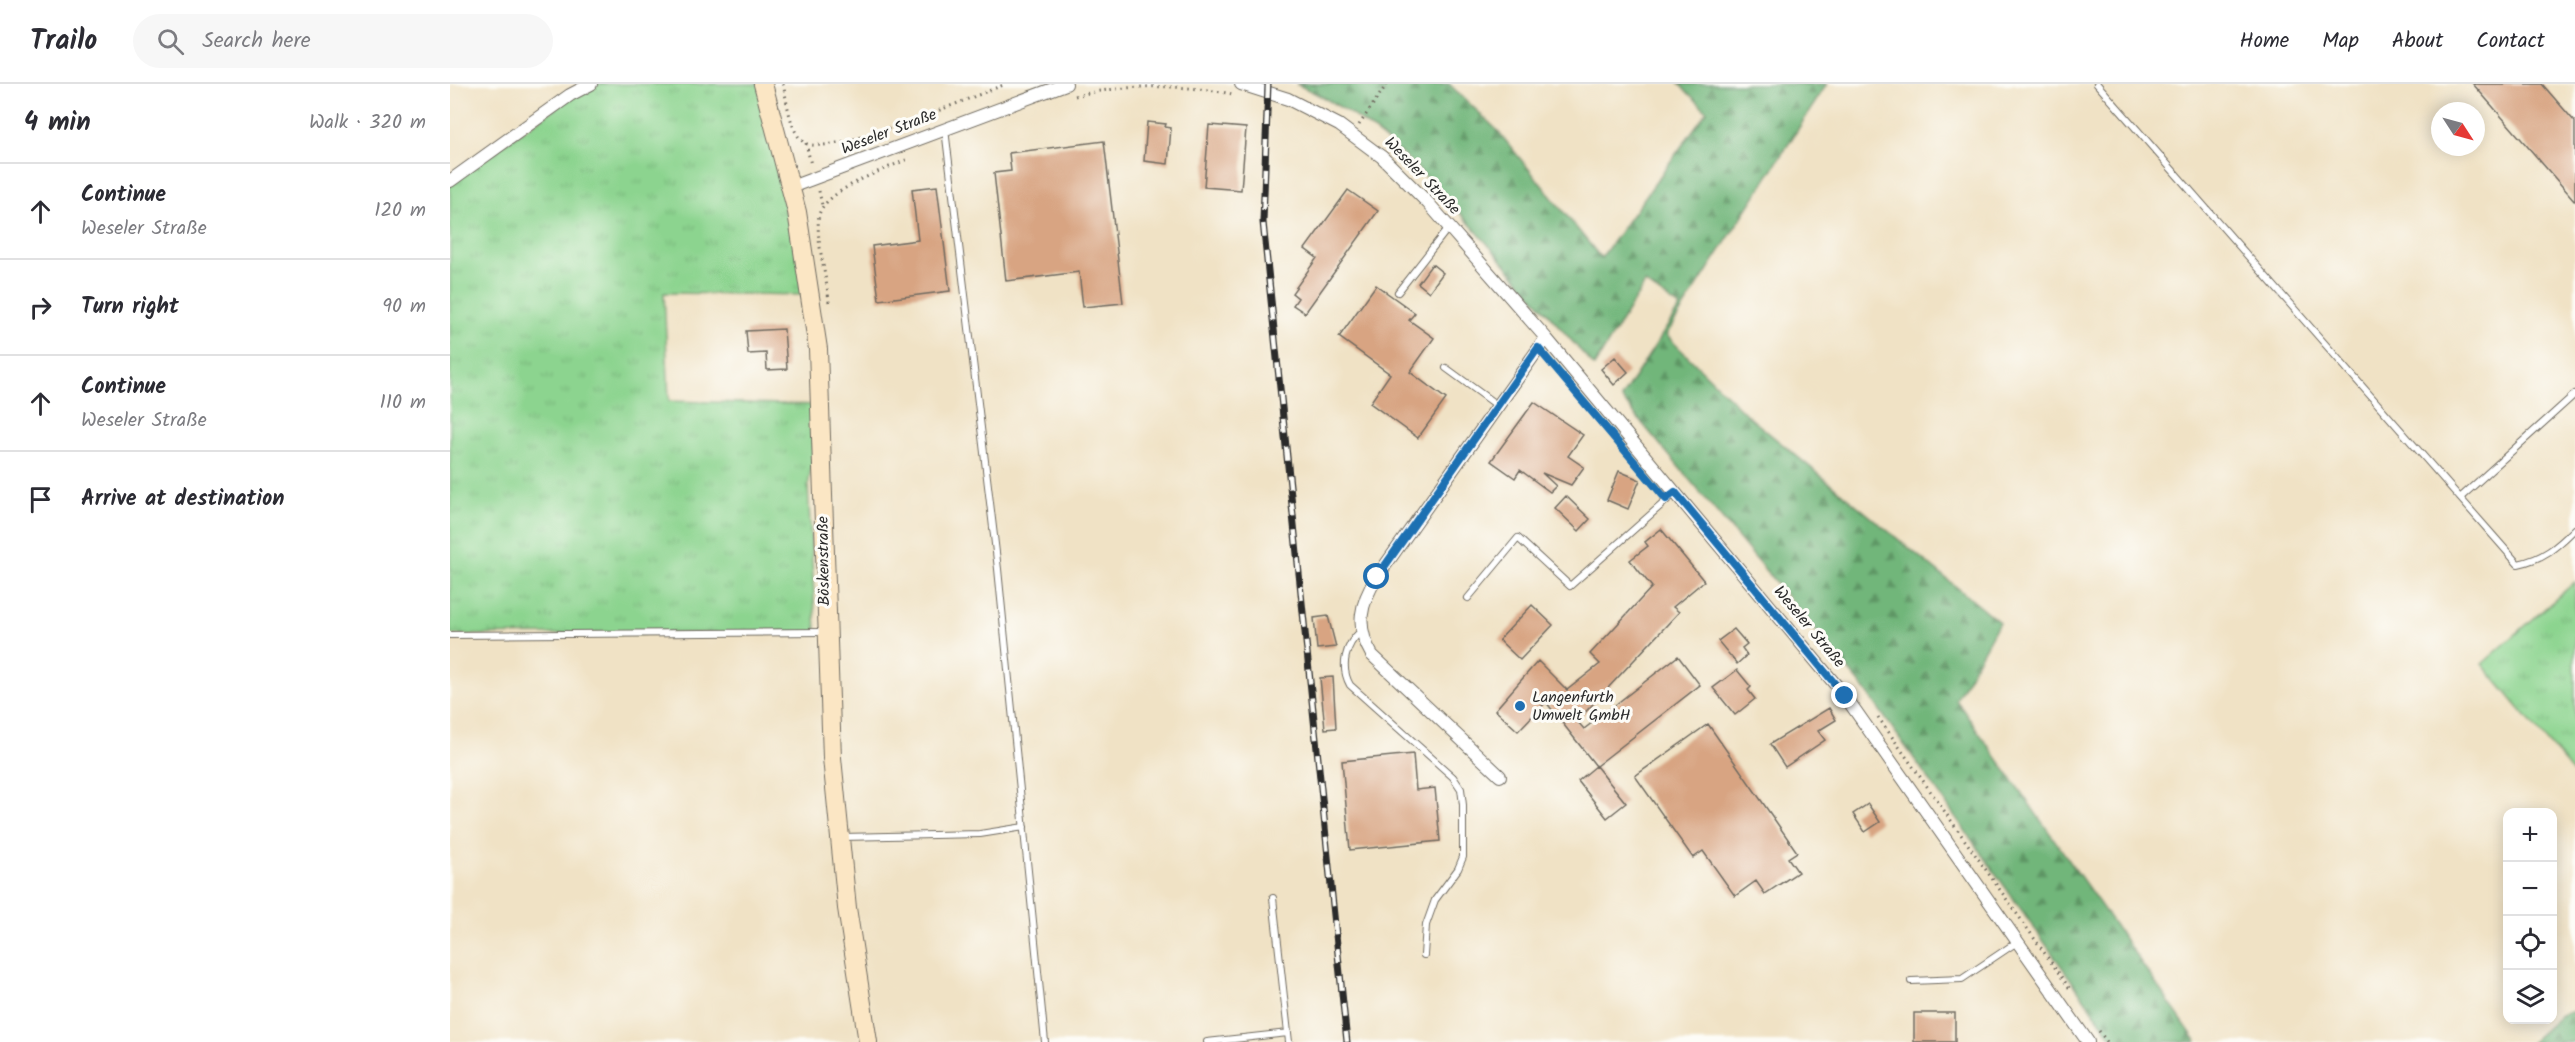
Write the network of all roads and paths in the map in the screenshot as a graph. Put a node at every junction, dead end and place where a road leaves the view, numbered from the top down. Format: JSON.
{"nodes":[{"id":1,"x":591,"y":84,"type":"edge"},
{"id":2,"x":763,"y":84,"type":"edge"},
{"id":3,"x":783,"y":84,"type":"edge"},
{"id":4,"x":1006,"y":84,"type":"edge"},
{"id":5,"x":1066,"y":84,"type":"edge"},
{"id":6,"x":1387,"y":84,"type":"edge"},
{"id":7,"x":2097,"y":84,"type":"edge"},
{"id":8,"x":1241,"y":90,"type":"edge"},
{"id":9,"x":1066,"y":99,"type":"dead end"},
{"id":10,"x":945,"y":128,"type":"junction"},
{"id":11,"x":1353,"y":134,"type":"junction"},
{"id":12,"x":914,"y":157,"type":"dead end"},
{"id":13,"x":450,"y":181,"type":"edge"},
{"id":14,"x":791,"y":187,"type":"junction"},
{"id":15,"x":1449,"y":227,"type":"junction"},
{"id":16,"x":1398,"y":292,"type":"dead end"},
{"id":17,"x":831,"y":312,"type":"dead end"},
{"id":18,"x":1546,"y":338,"type":"junction"},
{"id":19,"x":1446,"y":368,"type":"dead end"},
{"id":20,"x":2575,"y":394,"type":"edge"},
{"id":21,"x":1498,"y":406,"type":"junction"},
{"id":22,"x":1675,"y":492,"type":"junction"},
{"id":23,"x":2460,"y":498,"type":"junction"},
{"id":24,"x":2575,"y":529,"type":"edge"},
{"id":25,"x":1468,"y":598,"type":"dead end"},
{"id":26,"x":1361,"y":631,"type":"junction"},
{"id":27,"x":826,"y":632,"type":"junction"},
{"id":28,"x":450,"y":635,"type":"edge"},
{"id":29,"x":1500,"y":776,"type":"dead end"},
{"id":30,"x":1024,"y":827,"type":"junction"},
{"id":31,"x":838,"y":838,"type":"junction"},
{"id":32,"x":1273,"y":898,"type":"dead end"},
{"id":33,"x":2017,"y":942,"type":"junction"},
{"id":34,"x":1424,"y":956,"type":"dead end"},
{"id":35,"x":1911,"y":981,"type":"dead end"},
{"id":36,"x":1288,"y":1033,"type":"junction"},
{"id":37,"x":868,"y":1042,"type":"edge"},
{"id":38,"x":1045,"y":1042,"type":"edge"},
{"id":39,"x":1207,"y":1042,"type":"edge"},
{"id":40,"x":1289,"y":1042,"type":"edge"},
{"id":41,"x":2088,"y":1042,"type":"edge"}],
"edges":[{"from":1,"to":13,"type":"street"},
{"from":2,"to":14,"type":"main road","name":"Böskenstraße"},
{"from":3,"to":4,"type":"path"},
{"from":5,"to":10,"type":"street","name":"Weseler Straße"},
{"from":6,"to":11,"type":"path"},
{"from":7,"to":23,"type":"lane"},
{"from":8,"to":9,"type":"path"},
{"from":8,"to":11,"type":"street","name":"Weseler Straße"},
{"from":10,"to":14,"type":"street","name":"Weseler Straße"},
{"from":10,"to":30,"type":"lane"},
{"from":11,"to":15,"type":"street","name":"Weseler Straße"},
{"from":12,"to":17,"type":"path"},
{"from":14,"to":27,"type":"main road","name":"Böskenstraße"},
{"from":15,"to":16,"type":"lane"},
{"from":15,"to":18,"type":"street","name":"Weseler Straße"},
{"from":18,"to":21,"type":"street"},
{"from":18,"to":22,"type":"street","name":"Weseler Straße"},
{"from":19,"to":21,"type":"lane"},
{"from":20,"to":23,"type":"lane"},
{"from":21,"to":26,"type":"street"},
{"from":22,"to":25,"type":"lane"},
{"from":22,"to":33,"type":"street","name":"Weseler Straße"},
{"from":23,"to":24,"type":"lane"},
{"from":26,"to":29,"type":"street"},
{"from":26,"to":34,"type":"lane"},
{"from":27,"to":28,"type":"lane"},
{"from":27,"to":31,"type":"main road","name":"Böskenstraße"},
{"from":30,"to":31,"type":"lane"},
{"from":30,"to":38,"type":"lane"},
{"from":31,"to":37,"type":"main road","name":"Böskenstraße"},
{"from":32,"to":36,"type":"lane"},
{"from":33,"to":35,"type":"lane"},
{"from":33,"to":41,"type":"street","name":"Weseler Straße"},
{"from":36,"to":39,"type":"lane"},
{"from":36,"to":40,"type":"lane"}]}
